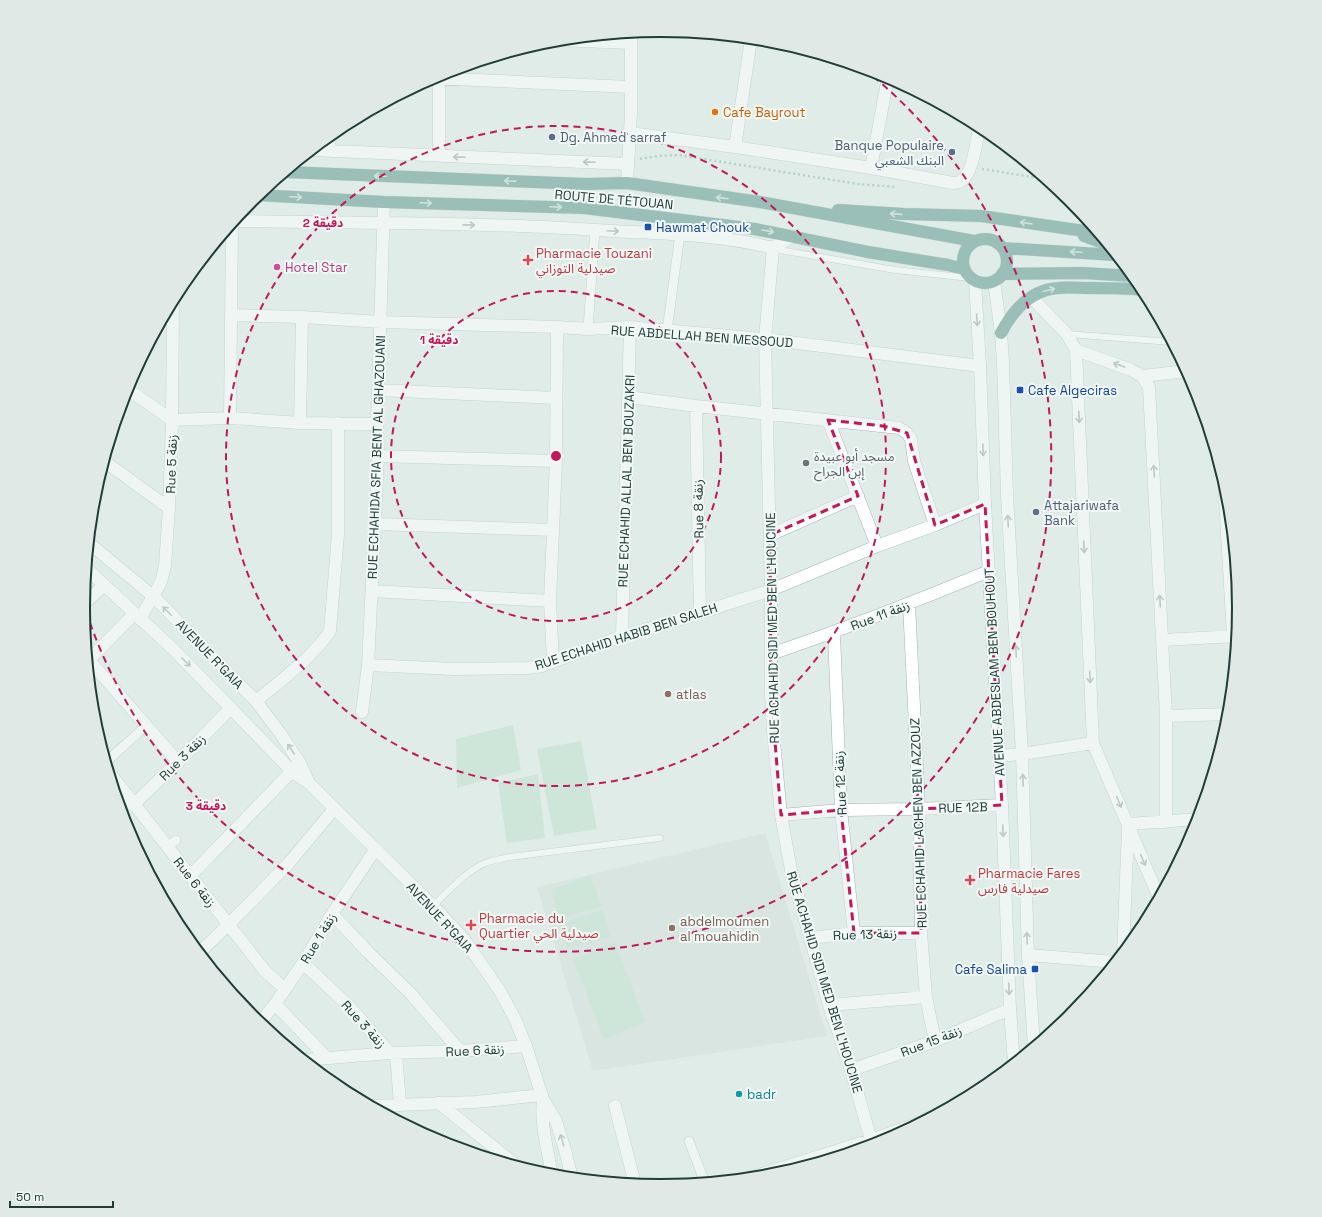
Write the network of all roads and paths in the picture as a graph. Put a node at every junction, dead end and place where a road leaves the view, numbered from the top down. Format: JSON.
{"nodes":[{"id":1,"x":631,"y":38,"type":"edge"},
{"id":2,"x":750,"y":44,"type":"edge"},
{"id":3,"x":450,"y":78,"type":"edge"},
{"id":4,"x":436,"y":84,"type":"edge"},
{"id":5,"x":887,"y":84,"type":"edge"},
{"id":6,"x":631,"y":87,"type":"junction"},
{"id":7,"x":978,"y":132,"type":"edge"},
{"id":8,"x":630,"y":133,"type":"junction"},
{"id":9,"x":329,"y":143,"type":"edge"},
{"id":10,"x":736,"y":147,"type":"junction"},
{"id":11,"x":320,"y":150,"type":"edge"},
{"id":12,"x":329,"y":150,"type":"junction"},
{"id":13,"x":439,"y":156,"type":"junction"},
{"id":14,"x":628,"y":164,"type":"junction"},
{"id":15,"x":871,"y":168,"type":"junction"},
{"id":16,"x":970,"y":170,"type":"junction"},
{"id":17,"x":292,"y":172,"type":"edge"},
{"id":18,"x":1036,"y":178,"type":"edge"},
{"id":19,"x":627,"y":183,"type":"junction"},
{"id":20,"x":897,"y":187,"type":"dead end"},
{"id":21,"x":266,"y":196,"type":"edge"},
{"id":22,"x":384,"y":202,"type":"junction"},
{"id":23,"x":788,"y":208,"type":"junction"},
{"id":24,"x":241,"y":221,"type":"edge"},
{"id":25,"x":384,"y":224,"type":"junction"},
{"id":26,"x":1064,"y":229,"type":"junction"},
{"id":27,"x":595,"y":230,"type":"junction"},
{"id":28,"x":232,"y":231,"type":"edge"},
{"id":29,"x":1091,"y":232,"type":"edge"},
{"id":30,"x":680,"y":234,"type":"junction"},
{"id":31,"x":793,"y":236,"type":"junction"},
{"id":32,"x":974,"y":241,"type":"junction"},
{"id":33,"x":1099,"y":243,"type":"edge"},
{"id":34,"x":773,"y":248,"type":"junction"},
{"id":35,"x":1002,"y":248,"type":"junction"},
{"id":36,"x":1109,"y":255,"type":"edge"},
{"id":37,"x":1083,"y":274,"type":"junction"},
{"id":38,"x":969,"y":276,"type":"junction"},
{"id":39,"x":1125,"y":276,"type":"edge"},
{"id":40,"x":998,"y":278,"type":"junction"},
{"id":41,"x":1125,"y":288,"type":"junction"},
{"id":42,"x":1135,"y":289,"type":"edge"},
{"id":43,"x":1031,"y":297,"type":"junction"},
{"id":44,"x":173,"y":312,"type":"edge"},
{"id":45,"x":232,"y":315,"type":"junction"},
{"id":46,"x":302,"y":317,"type":"junction"},
{"id":47,"x":381,"y":322,"type":"junction"},
{"id":48,"x":557,"y":326,"type":"junction"},
{"id":49,"x":630,"y":327,"type":"junction"},
{"id":50,"x":588,"y":329,"type":"junction"},
{"id":51,"x":668,"y":331,"type":"junction"},
{"id":52,"x":1001,"y":333,"type":"junction"},
{"id":53,"x":1066,"y":333,"type":"junction"},
{"id":54,"x":765,"y":339,"type":"junction"},
{"id":55,"x":1166,"y":342,"type":"edge"},
{"id":56,"x":1076,"y":350,"type":"junction"},
{"id":57,"x":980,"y":366,"type":"junction"},
{"id":58,"x":1181,"y":372,"type":"edge"},
{"id":59,"x":1142,"y":376,"type":"junction"},
{"id":60,"x":378,"y":390,"type":"junction"},
{"id":61,"x":132,"y":392,"type":"edge"},
{"id":62,"x":628,"y":397,"type":"junction"},
{"id":63,"x":556,"y":398,"type":"junction"},
{"id":64,"x":696,"y":406,"type":"junction"},
{"id":65,"x":767,"y":413,"type":"junction"},
{"id":66,"x":230,"y":418,"type":"junction"},
{"id":67,"x":172,"y":420,"type":"junction"},
{"id":68,"x":828,"y":420,"type":"junction"},
{"id":69,"x":300,"y":423,"type":"junction"},
{"id":70,"x":338,"y":423,"type":"junction"},
{"id":71,"x":377,"y":424,"type":"junction"},
{"id":72,"x":378,"y":456,"type":"junction"},
{"id":73,"x":556,"y":461,"type":"junction"},
{"id":74,"x":108,"y":464,"type":"edge"},
{"id":75,"x":858,"y":496,"type":"junction"},
{"id":76,"x":985,"y":504,"type":"junction"},
{"id":77,"x":169,"y":508,"type":"junction"},
{"id":78,"x":375,"y":524,"type":"junction"},
{"id":79,"x":935,"y":525,"type":"junction"},
{"id":80,"x":553,"y":530,"type":"junction"},
{"id":81,"x":1227,"y":531,"type":"edge"},
{"id":82,"x":770,"y":535,"type":"junction"},
{"id":83,"x":93,"y":546,"type":"edge"},
{"id":84,"x":877,"y":546,"type":"junction"},
{"id":85,"x":989,"y":571,"type":"junction"},
{"id":86,"x":91,"y":573,"type":"edge"},
{"id":87,"x":104,"y":585,"type":"junction"},
{"id":88,"x":1231,"y":585,"type":"edge"},
{"id":89,"x":771,"y":590,"type":"junction"},
{"id":90,"x":372,"y":592,"type":"junction"},
{"id":91,"x":154,"y":597,"type":"junction"},
{"id":92,"x":90,"y":598,"type":"edge"},
{"id":93,"x":550,"y":601,"type":"junction"},
{"id":94,"x":909,"y":604,"type":"junction"},
{"id":95,"x":700,"y":612,"type":"junction"},
{"id":96,"x":137,"y":616,"type":"junction"},
{"id":97,"x":834,"y":632,"type":"junction"},
{"id":98,"x":622,"y":636,"type":"junction"},
{"id":99,"x":1231,"y":636,"type":"edge"},
{"id":100,"x":1162,"y":640,"type":"junction"},
{"id":101,"x":771,"y":654,"type":"junction"},
{"id":102,"x":92,"y":657,"type":"edge"},
{"id":103,"x":553,"y":662,"type":"junction"},
{"id":104,"x":368,"y":665,"type":"junction"},
{"id":105,"x":93,"y":666,"type":"edge"},
{"id":106,"x":256,"y":701,"type":"junction"},
{"id":107,"x":230,"y":709,"type":"junction"},
{"id":108,"x":362,"y":712,"type":"dead end"},
{"id":109,"x":1223,"y":714,"type":"edge"},
{"id":110,"x":1166,"y":716,"type":"junction"},
{"id":111,"x":146,"y":725,"type":"junction"},
{"id":112,"x":1093,"y":743,"type":"junction"},
{"id":113,"x":1022,"y":754,"type":"junction"},
{"id":114,"x":998,"y":756,"type":"junction"},
{"id":115,"x":110,"y":759,"type":"edge"},
{"id":116,"x":178,"y":762,"type":"junction"},
{"id":117,"x":300,"y":763,"type":"junction"},
{"id":118,"x":292,"y":772,"type":"junction"},
{"id":119,"x":308,"y":783,"type":"junction"},
{"id":120,"x":117,"y":784,"type":"edge"},
{"id":121,"x":133,"y":805,"type":"junction"},
{"id":122,"x":1002,"y":806,"type":"junction"},
{"id":123,"x":334,"y":809,"type":"junction"},
{"id":124,"x":919,"y":809,"type":"junction"},
{"id":125,"x":841,"y":810,"type":"junction"},
{"id":126,"x":781,"y":815,"type":"junction"},
{"id":127,"x":1192,"y":820,"type":"edge"},
{"id":128,"x":1166,"y":822,"type":"junction"},
{"id":129,"x":1128,"y":824,"type":"junction"},
{"id":130,"x":660,"y":838,"type":"dead end"},
{"id":131,"x":375,"y":850,"type":"junction"},
{"id":132,"x":190,"y":876,"type":"junction"},
{"id":133,"x":1157,"y":893,"type":"edge"},
{"id":134,"x":433,"y":906,"type":"junction"},
{"id":135,"x":332,"y":914,"type":"junction"},
{"id":136,"x":229,"y":924,"type":"junction"},
{"id":137,"x":854,"y":933,"type":"junction"},
{"id":138,"x":920,"y":933,"type":"junction"},
{"id":139,"x":810,"y":938,"type":"junction"},
{"id":140,"x":1124,"y":942,"type":"edge"},
{"id":141,"x":203,"y":949,"type":"edge"},
{"id":142,"x":1028,"y":955,"type":"junction"},
{"id":143,"x":1110,"y":962,"type":"edge"},
{"id":144,"x":303,"y":963,"type":"junction"},
{"id":145,"x":285,"y":989,"type":"junction"},
{"id":146,"x":926,"y":997,"type":"junction"},
{"id":147,"x":275,"y":1004,"type":"junction"},
{"id":148,"x":829,"y":1005,"type":"junction"},
{"id":149,"x":1010,"y":1009,"type":"junction"},
{"id":150,"x":263,"y":1018,"type":"edge"},
{"id":151,"x":935,"y":1041,"type":"junction"},
{"id":152,"x":1034,"y":1042,"type":"edge"},
{"id":153,"x":526,"y":1046,"type":"junction"},
{"id":154,"x":460,"y":1051,"type":"junction"},
{"id":155,"x":393,"y":1053,"type":"junction"},
{"id":156,"x":327,"y":1058,"type":"junction"},
{"id":157,"x":1014,"y":1058,"type":"edge"},
{"id":158,"x":310,"y":1059,"type":"edge"},
{"id":159,"x":851,"y":1070,"type":"junction"},
{"id":160,"x":542,"y":1097,"type":"junction"},
{"id":161,"x":439,"y":1103,"type":"junction"},
{"id":162,"x":400,"y":1104,"type":"junction"},
{"id":163,"x":379,"y":1105,"type":"edge"},
{"id":164,"x":615,"y":1106,"type":"dead end"},
{"id":165,"x":871,"y":1140,"type":"edge"},
{"id":166,"x":689,"y":1141,"type":"dead end"},
{"id":167,"x":509,"y":1160,"type":"edge"},
{"id":168,"x":551,"y":1169,"type":"edge"},
{"id":169,"x":571,"y":1172,"type":"edge"},
{"id":170,"x":703,"y":1178,"type":"edge"},
{"id":171,"x":634,"y":1179,"type":"edge"}],
"edges":[{"from":1,"to":6,"type":"street"},
{"from":2,"to":10,"type":"street"},
{"from":3,"to":6,"type":"street"},
{"from":4,"to":13,"type":"street"},
{"from":5,"to":15,"type":"street"},
{"from":6,"to":8,"type":"street"},
{"from":7,"to":16,"type":"street"},
{"from":8,"to":10,"type":"street"},
{"from":8,"to":14,"type":"street"},
{"from":9,"to":12,"type":"street"},
{"from":10,"to":15,"type":"street"},
{"from":11,"to":12,"type":"street"},
{"from":12,"to":13,"type":"street"},
{"from":14,"to":13,"type":"street","one_way":true},
{"from":14,"to":19,"type":"street"},
{"from":14,"to":20,"type":"path"},
{"from":15,"to":16,"type":"street"},
{"from":16,"to":18,"type":"path"},
{"from":19,"to":17,"type":"highway","name":"ROUTE DE TÉTOUAN","one_way":true},
{"from":23,"to":19,"type":"highway","name":"ROUTE DE TÉTOUAN","one_way":true},
{"from":21,"to":22,"type":"highway","name":"ROUTE DE TÉTOUAN","one_way":true},
{"from":22,"to":25,"type":"street","name":"RUE ECHAHIDA SFIA BENT AL GHAZOUANI"},
{"from":22,"to":31,"type":"highway","name":"ROUTE DE TÉTOUAN","one_way":true},
{"from":26,"to":23,"type":"highway","one_way":true},
{"from":23,"to":32,"type":"highway","name":"ROUTE DE TÉTOUAN"},
{"from":24,"to":25,"type":"street"},
{"from":25,"to":27,"type":"street","one_way":true},
{"from":25,"to":47,"type":"street","name":"RUE ECHAHIDA SFIA BENT AL GHAZOUANI"},
{"from":26,"to":29,"type":"highway"},
{"from":26,"to":33,"type":"highway"},
{"from":27,"to":30,"type":"street","one_way":true},
{"from":27,"to":50,"type":"street"},
{"from":28,"to":45,"type":"street"},
{"from":30,"to":34,"type":"street"},
{"from":30,"to":51,"type":"street"},
{"from":31,"to":34,"type":"street"},
{"from":31,"to":38,"type":"highway","name":"ROUTE DE TÉTOUAN"},
{"from":32,"to":35,"type":"highway","name":"ROUTE DE TÉTOUAN"},
{"from":32,"to":38,"type":"highway"},
{"from":34,"to":38,"type":"lane"},
{"from":34,"to":54,"type":"street","name":"RUE ACHAHID SIDI MED BEN L'HOUCINE"},
{"from":36,"to":35,"type":"highway","name":"ROUTE DE TÉTOUAN","one_way":true},
{"from":35,"to":40,"type":"highway"},
{"from":37,"to":39,"type":"highway","name":"ROUTE DE TÉTOUAN"},
{"from":37,"to":40,"type":"highway","name":"ROUTE DE TÉTOUAN"},
{"from":37,"to":41,"type":"highway"},
{"from":38,"to":40,"type":"highway","name":"ROUTE DE TÉTOUAN"},
{"from":38,"to":57,"type":"street","name":"AVENUE ABDESLAM BEN BOUHOUT","one_way":true},
{"from":40,"to":52,"type":"street","name":"AVENUE ABDESLAM BEN BOUHOUT"},
{"from":41,"to":42,"type":"highway"},
{"from":43,"to":41,"type":"highway","one_way":true},
{"from":43,"to":52,"type":"highway"},
{"from":43,"to":53,"type":"street"},
{"from":44,"to":67,"type":"street","name":"Rue 5 زنقة"},
{"from":45,"to":46,"type":"street","name":"RUE ABDELLAH BEN MESSOUD"},
{"from":45,"to":66,"type":"street"},
{"from":46,"to":47,"type":"street","name":"RUE ABDELLAH BEN MESSOUD"},
{"from":46,"to":69,"type":"street"},
{"from":47,"to":48,"type":"street","name":"RUE ABDELLAH BEN MESSOUD"},
{"from":47,"to":60,"type":"street","name":"RUE ECHAHIDA SFIA BENT AL GHAZOUANI"},
{"from":48,"to":50,"type":"street","name":"RUE ABDELLAH BEN MESSOUD"},
{"from":48,"to":63,"type":"street"},
{"from":49,"to":50,"type":"street","name":"RUE ABDELLAH BEN MESSOUD"},
{"from":49,"to":51,"type":"street","name":"RUE ABDELLAH BEN MESSOUD"},
{"from":49,"to":62,"type":"street","name":"RUE ECHAHID ALLAL BEN BOUZAKRI"},
{"from":51,"to":54,"type":"street","name":"RUE ABDELLAH BEN MESSOUD"},
{"from":113,"to":52,"type":"street","name":"AVENUE ABDESLAM BEN BOUHOUT","one_way":true},
{"from":53,"to":55,"type":"lane"},
{"from":53,"to":56,"type":"street"},
{"from":54,"to":57,"type":"street","name":"RUE ABDELLAH BEN MESSOUD"},
{"from":54,"to":65,"type":"street","name":"RUE ACHAHID SIDI MED BEN L'HOUCINE"},
{"from":59,"to":56,"type":"street","one_way":true},
{"from":56,"to":112,"type":"street","one_way":true},
{"from":57,"to":76,"type":"street","name":"AVENUE ABDESLAM BEN BOUHOUT","one_way":true},
{"from":58,"to":59,"type":"street"},
{"from":100,"to":59,"type":"street","one_way":true},
{"from":60,"to":63,"type":"street"},
{"from":60,"to":71,"type":"street","name":"RUE ECHAHIDA SFIA BENT AL GHAZOUANI"},
{"from":61,"to":67,"type":"street"},
{"from":62,"to":64,"type":"street"},
{"from":62,"to":98,"type":"street","name":"RUE ECHAHID ALLAL BEN BOUZAKRI"},
{"from":63,"to":73,"type":"street"},
{"from":64,"to":65,"type":"street"},
{"from":64,"to":95,"type":"street","name":"Rue 8 زنقة"},
{"from":65,"to":68,"type":"street"},
{"from":65,"to":82,"type":"street","name":"RUE ACHAHID SIDI MED BEN L'HOUCINE"},
{"from":66,"to":67,"type":"street"},
{"from":66,"to":69,"type":"street"},
{"from":67,"to":77,"type":"street","name":"Rue 5 زنقة"},
{"from":68,"to":75,"type":"street"},
{"from":68,"to":79,"type":"street"},
{"from":69,"to":70,"type":"street"},
{"from":70,"to":71,"type":"street"},
{"from":70,"to":106,"type":"street"},
{"from":71,"to":72,"type":"street","name":"RUE ECHAHIDA SFIA BENT AL GHAZOUANI"},
{"from":72,"to":73,"type":"street"},
{"from":72,"to":78,"type":"street","name":"RUE ECHAHIDA SFIA BENT AL GHAZOUANI"},
{"from":73,"to":80,"type":"street"},
{"from":74,"to":77,"type":"street"},
{"from":75,"to":82,"type":"street"},
{"from":75,"to":84,"type":"street"},
{"from":76,"to":79,"type":"street","name":"RUE ECHAHID HABIB BEN SALEH"},
{"from":76,"to":85,"type":"street","name":"AVENUE ABDESLAM BEN BOUHOUT"},
{"from":77,"to":91,"type":"street","name":"Rue 5 زنقة"},
{"from":78,"to":80,"type":"street"},
{"from":78,"to":90,"type":"street","name":"RUE ECHAHIDA SFIA BENT AL GHAZOUANI"},
{"from":79,"to":84,"type":"street","name":"RUE ECHAHID HABIB BEN SALEH"},
{"from":80,"to":93,"type":"street"},
{"from":81,"to":88,"type":"street"},
{"from":82,"to":89,"type":"street","name":"RUE ACHAHID SIDI MED BEN L'HOUCINE"},
{"from":83,"to":91,"type":"street","name":"AVENUE R'GAIA"},
{"from":84,"to":89,"type":"street","name":"RUE ECHAHID HABIB BEN SALEH"},
{"from":85,"to":94,"type":"street","name":"Rue 11 زنقة"},
{"from":85,"to":114,"type":"street","name":"AVENUE ABDESLAM BEN BOUHOUT"},
{"from":86,"to":87,"type":"street","name":"AVENUE R'GAIA"},
{"from":87,"to":92,"type":"street"},
{"from":87,"to":96,"type":"street","name":"AVENUE R'GAIA"},
{"from":89,"to":95,"type":"street","name":"RUE ECHAHID HABIB BEN SALEH"},
{"from":89,"to":101,"type":"street","name":"RUE ACHAHID SIDI MED BEN L'HOUCINE"},
{"from":90,"to":93,"type":"street"},
{"from":90,"to":104,"type":"street","name":"RUE ECHAHIDA SFIA BENT AL GHAZOUANI"},
{"from":91,"to":96,"type":"street","name":"Rue 5 زنقة"},
{"from":106,"to":91,"type":"street","name":"AVENUE R'GAIA","one_way":true},
{"from":93,"to":103,"type":"street"},
{"from":94,"to":97,"type":"street","name":"Rue 11 زنقة"},
{"from":94,"to":124,"type":"street","name":"RUE ECHAHID LACHEN BEN AZZOUZ"},
{"from":95,"to":98,"type":"street","name":"RUE ECHAHID HABIB BEN SALEH"},
{"from":96,"to":102,"type":"street","name":"Rue 5 زنقة"},
{"from":96,"to":107,"type":"street","name":"AVENUE R'GAIA","one_way":true},
{"from":97,"to":101,"type":"street","name":"Rue 11 زنقة"},
{"from":97,"to":125,"type":"street","name":"Rue 12 زنقة"},
{"from":98,"to":103,"type":"street","name":"RUE ECHAHID HABIB BEN SALEH"},
{"from":99,"to":100,"type":"street"},
{"from":100,"to":110,"type":"street"},
{"from":101,"to":126,"type":"street","name":"RUE ACHAHID SIDI MED BEN L'HOUCINE"},
{"from":103,"to":104,"type":"street","name":"RUE ECHAHID HABIB BEN SALEH"},
{"from":104,"to":108,"type":"street","name":"RUE ECHAHIDA SFIA BENT AL GHAZOUANI"},
{"from":105,"to":111,"type":"street"},
{"from":117,"to":106,"type":"street","name":"AVENUE R'GAIA","one_way":true},
{"from":107,"to":116,"type":"street","name":"Rue 3 زنقة"},
{"from":107,"to":118,"type":"street","name":"AVENUE R'GAIA"},
{"from":109,"to":110,"type":"street"},
{"from":110,"to":128,"type":"street"},
{"from":111,"to":115,"type":"street"},
{"from":111,"to":116,"type":"street"},
{"from":112,"to":113,"type":"street"},
{"from":112,"to":129,"type":"street","one_way":true},
{"from":113,"to":114,"type":"street"},
{"from":142,"to":113,"type":"street","name":"AVENUE ABDESLAM BEN BOUHOUT","one_way":true},
{"from":114,"to":122,"type":"street","name":"AVENUE ABDESLAM BEN BOUHOUT"},
{"from":116,"to":121,"type":"street","name":"Rue 3 زنقة"},
{"from":117,"to":118,"type":"street"},
{"from":117,"to":119,"type":"street","name":"AVENUE R'GAIA"},
{"from":118,"to":119,"type":"street","name":"AVENUE R'GAIA"},
{"from":118,"to":132,"type":"street"},
{"from":119,"to":123,"type":"street","name":"AVENUE R'GAIA"},
{"from":120,"to":121,"type":"street","name":"Rue 6 زنقة"},
{"from":121,"to":132,"type":"street","name":"Rue 6 زنقة"},
{"from":122,"to":124,"type":"street","name":"RUE 12B"},
{"from":122,"to":149,"type":"street","name":"AVENUE ABDESLAM BEN BOUHOUT","one_way":true},
{"from":123,"to":131,"type":"street","name":"AVENUE R'GAIA"},
{"from":123,"to":136,"type":"street"},
{"from":124,"to":125,"type":"street","name":"RUE 12B"},
{"from":124,"to":138,"type":"street","name":"RUE ECHAHID LACHEN BEN AZZOUZ"},
{"from":125,"to":126,"type":"street","name":"RUE 12B"},
{"from":125,"to":137,"type":"street","name":"Rue 12 زنقة"},
{"from":126,"to":139,"type":"street","name":"RUE ACHAHID SIDI MED BEN L'HOUCINE"},
{"from":127,"to":128,"type":"street"},
{"from":128,"to":129,"type":"street"},
{"from":129,"to":133,"type":"street","one_way":true},
{"from":129,"to":140,"type":"street"},
{"from":130,"to":134,"type":"lane"},
{"from":131,"to":134,"type":"street","name":"AVENUE R'GAIA"},
{"from":131,"to":135,"type":"street","name":"Rue 1 زنقة"},
{"from":132,"to":136,"type":"street","name":"Rue 6 زنقة"},
{"from":134,"to":153,"type":"street","name":"AVENUE R'GAIA"},
{"from":135,"to":144,"type":"street","name":"Rue 1 زنقة"},
{"from":135,"to":154,"type":"street"},
{"from":136,"to":141,"type":"street"},
{"from":136,"to":145,"type":"street","name":"Rue 6 زنقة"},
{"from":137,"to":138,"type":"street","name":"Rue 13 زنقة"},
{"from":137,"to":139,"type":"street","name":"Rue 13 زنقة"},
{"from":138,"to":146,"type":"street","name":"RUE ECHAHID LACHEN BEN AZZOUZ"},
{"from":139,"to":148,"type":"street","name":"RUE ACHAHID SIDI MED BEN L'HOUCINE"},
{"from":142,"to":143,"type":"street"},
{"from":142,"to":152,"type":"street","name":"AVENUE ABDESLAM BEN BOUHOUT"},
{"from":144,"to":145,"type":"street","name":"Rue 1 زنقة"},
{"from":144,"to":155,"type":"street","name":"Rue 3 زنقة"},
{"from":145,"to":147,"type":"street","name":"Rue 1 زنقة"},
{"from":146,"to":148,"type":"street"},
{"from":146,"to":151,"type":"street","name":"RUE ECHAHID LACHEN BEN AZZOUZ"},
{"from":147,"to":150,"type":"street","name":"Rue 1 زنقة"},
{"from":147,"to":156,"type":"street"},
{"from":148,"to":159,"type":"street","name":"RUE ACHAHID SIDI MED BEN L'HOUCINE"},
{"from":149,"to":151,"type":"street","name":"Rue 15 زنقة"},
{"from":149,"to":157,"type":"street","name":"AVENUE ABDESLAM BEN BOUHOUT"},
{"from":151,"to":159,"type":"street","name":"Rue 15 زنقة"},
{"from":153,"to":154,"type":"street","name":"Rue 6 زنقة"},
{"from":153,"to":160,"type":"street","name":"AVENUE R'GAIA"},
{"from":154,"to":155,"type":"street","name":"Rue 6 زنقة"},
{"from":155,"to":156,"type":"street","name":"Rue 6 زنقة"},
{"from":155,"to":162,"type":"street"},
{"from":156,"to":158,"type":"street","name":"Rue 6 زنقة"},
{"from":159,"to":165,"type":"street","name":"RUE ACHAHID SIDI MED BEN L'HOUCINE"},
{"from":160,"to":161,"type":"street"},
{"from":160,"to":168,"type":"street","name":"AVENUE R'GAIA"},
{"from":169,"to":160,"type":"street","name":"AVENUE R'GAIA","one_way":true},
{"from":161,"to":162,"type":"street"},
{"from":161,"to":167,"type":"street"},
{"from":162,"to":163,"type":"street"},
{"from":164,"to":171,"type":"street"},
{"from":166,"to":170,"type":"street"}]}
